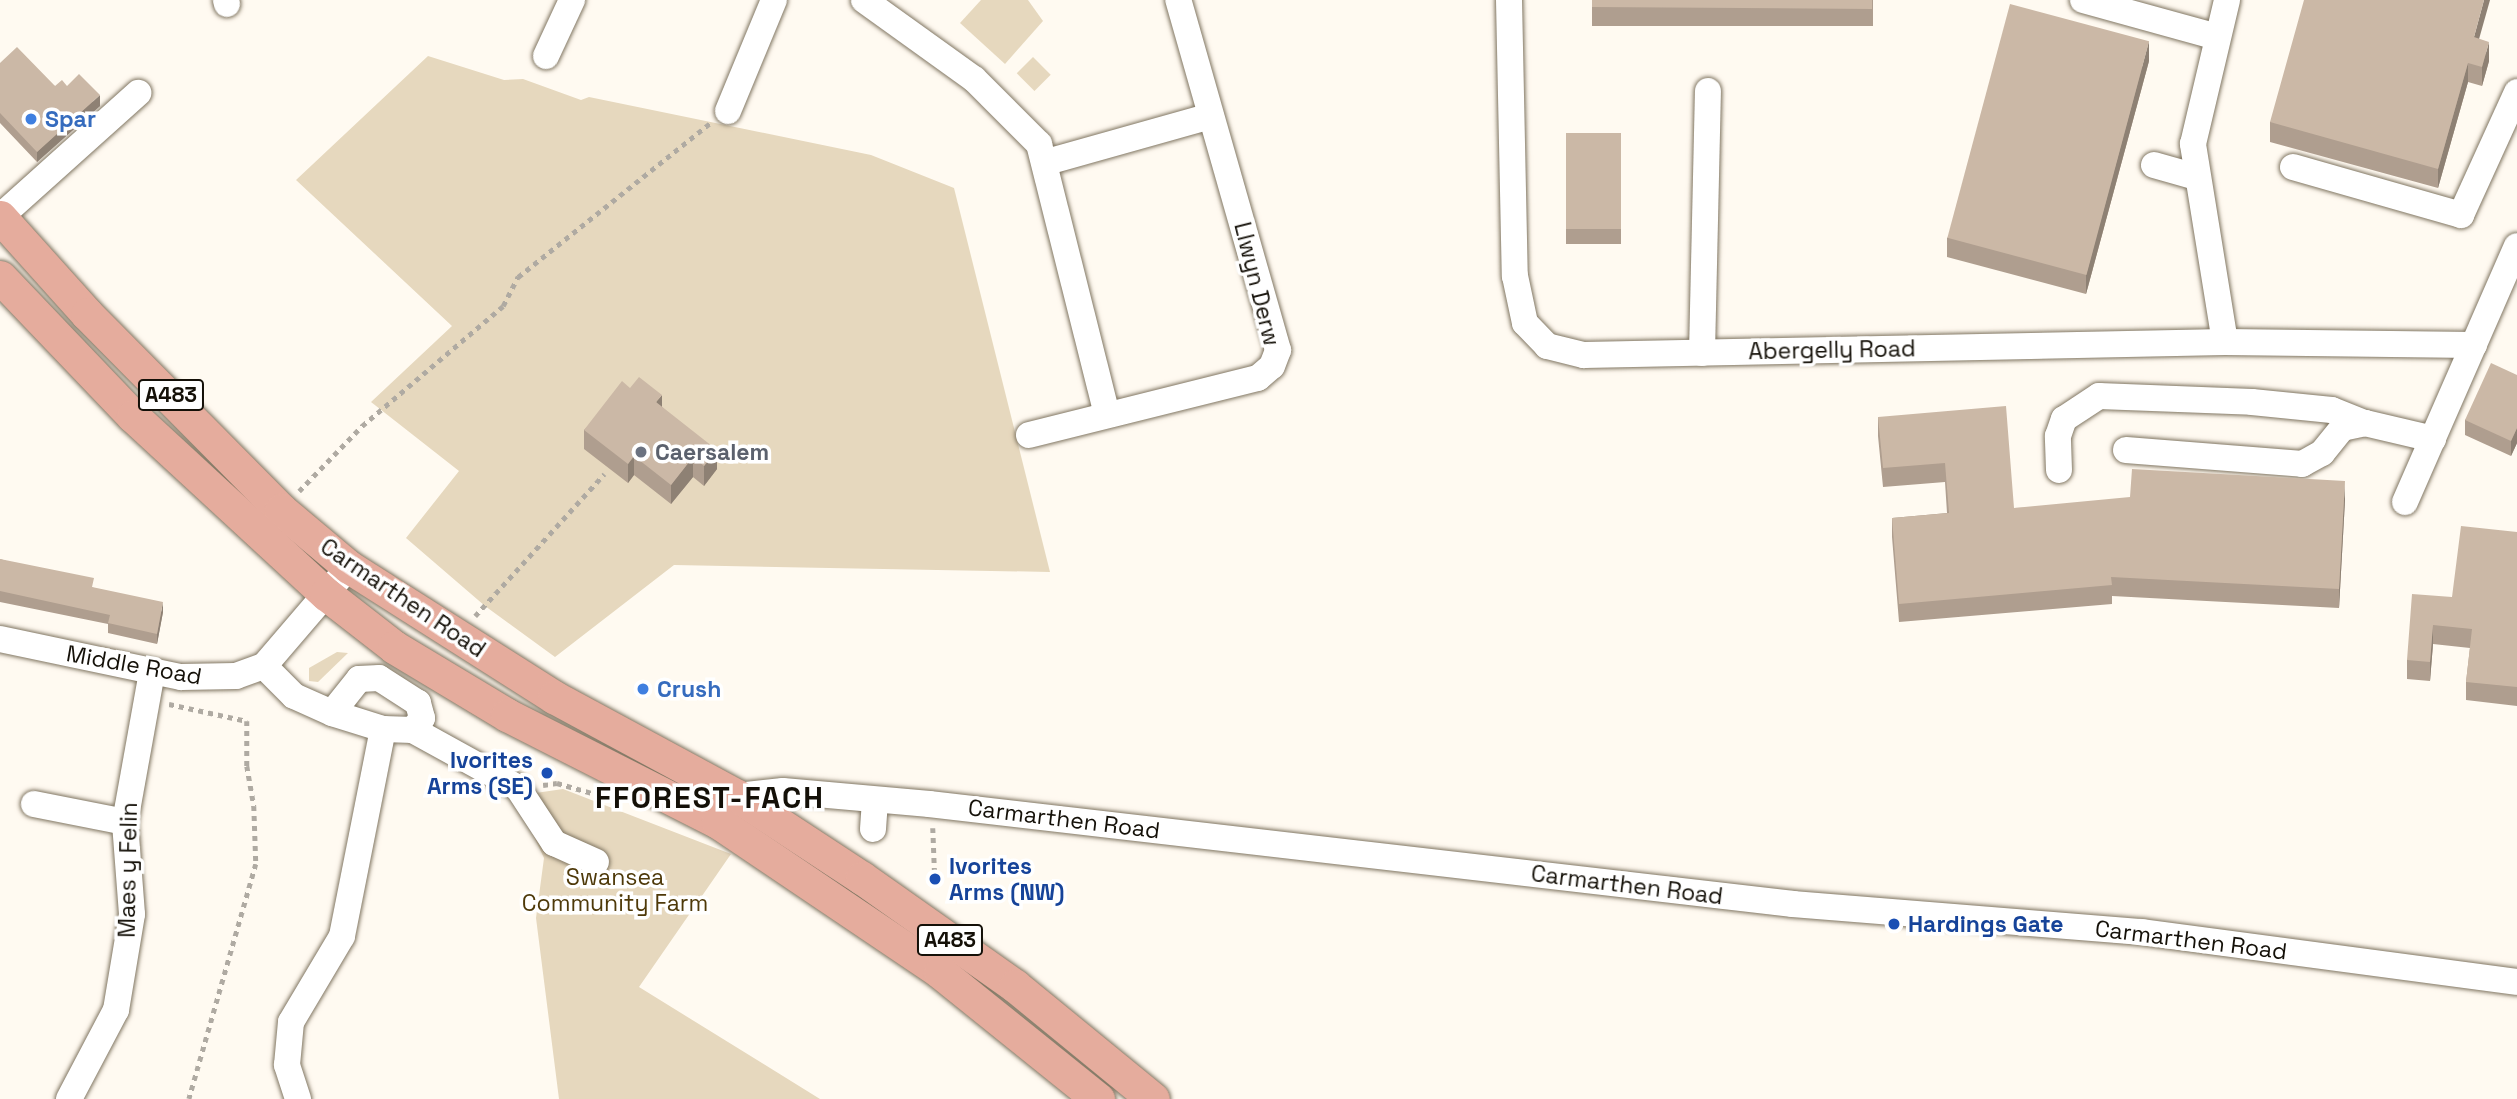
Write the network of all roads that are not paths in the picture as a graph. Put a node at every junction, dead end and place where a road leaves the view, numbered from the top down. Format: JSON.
{"nodes":[{"id":1,"x":572,"y":0,"type":"edge"},
{"id":2,"x":774,"y":0,"type":"edge"},
{"id":3,"x":864,"y":0,"type":"edge"},
{"id":4,"x":1178,"y":0,"type":"edge"},
{"id":5,"x":1509,"y":0,"type":"edge"},
{"id":6,"x":2083,"y":0,"type":"edge"},
{"id":7,"x":2227,"y":0,"type":"edge"},
{"id":8,"x":2217,"y":37,"type":"junction"},
{"id":9,"x":546,"y":55,"type":"dead end"},
{"id":10,"x":1708,"y":90,"type":"dead end"},
{"id":11,"x":2517,"y":92,"type":"edge"},
{"id":12,"x":138,"y":93,"type":"dead end"},
{"id":13,"x":728,"y":111,"type":"road end"},
{"id":14,"x":1211,"y":116,"type":"junction"},
{"id":15,"x":1047,"y":162,"type":"junction"},
{"id":16,"x":2154,"y":165,"type":"dead end"},
{"id":17,"x":2293,"y":167,"type":"dead end"},
{"id":18,"x":2196,"y":177,"type":"junction"},
{"id":19,"x":0,"y":217,"type":"edge"},
{"id":20,"x":2517,"y":246,"type":"edge"},
{"id":21,"x":2504,"y":276,"type":"junction"},
{"id":22,"x":0,"y":277,"type":"edge"},
{"id":23,"x":2517,"y":301,"type":"edge"},
{"id":24,"x":2225,"y":342,"type":"junction"},
{"id":25,"x":2474,"y":345,"type":"junction"},
{"id":26,"x":1702,"y":352,"type":"junction"},
{"id":27,"x":1107,"y":415,"type":"junction"},
{"id":28,"x":2365,"y":423,"type":"junction"},
{"id":29,"x":1029,"y":435,"type":"dead end"},
{"id":30,"x":2433,"y":439,"type":"junction"},
{"id":31,"x":2126,"y":450,"type":"dead end"},
{"id":32,"x":2060,"y":470,"type":"dead end"},
{"id":33,"x":2405,"y":502,"type":"dead end"},
{"id":34,"x":349,"y":567,"type":"junction"},
{"id":35,"x":326,"y":594,"type":"junction"},
{"id":36,"x":0,"y":639,"type":"edge"},
{"id":37,"x":264,"y":666,"type":"junction"},
{"id":38,"x":152,"y":672,"type":"junction"},
{"id":39,"x":337,"y":705,"type":"junction"},
{"id":40,"x":383,"y":729,"type":"junction"},
{"id":41,"x":413,"y":730,"type":"junction"},
{"id":42,"x":875,"y":800,"type":"junction"},
{"id":43,"x":34,"y":804,"type":"dead end"},
{"id":44,"x":727,"y":809,"type":"junction"},
{"id":45,"x":125,"y":822,"type":"junction"},
{"id":46,"x":873,"y":829,"type":"dead end"},
{"id":47,"x":596,"y":862,"type":"dead end"},
{"id":48,"x":2517,"y":982,"type":"edge"},
{"id":49,"x":69,"y":1099,"type":"edge"},
{"id":50,"x":298,"y":1099,"type":"edge"},
{"id":51,"x":1098,"y":1099,"type":"edge"},
{"id":52,"x":1153,"y":1099,"type":"edge"}],
"edges":[{"from":1,"to":9,"type":"street"},
{"from":2,"to":13,"type":"street"},
{"from":3,"to":15,"type":"street"},
{"from":4,"to":14,"type":"street","name":"Llwyn Derw"},
{"from":5,"to":26,"type":"street","name":"Abergelly Road"},
{"from":6,"to":8,"type":"street"},
{"from":7,"to":8,"type":"street"},
{"from":8,"to":18,"type":"street"},
{"from":10,"to":26,"type":"street"},
{"from":11,"to":17,"type":"street"},
{"from":12,"to":19,"type":"street"},
{"from":14,"to":15,"type":"street"},
{"from":14,"to":27,"type":"street","name":"Llwyn Derw"},
{"from":15,"to":27,"type":"street"},
{"from":16,"to":18,"type":"street"},
{"from":18,"to":24,"type":"street"},
{"from":19,"to":34,"type":"main road","name":"Carmarthen Road","number":"A483"},
{"from":20,"to":21,"type":"street"},
{"from":21,"to":23,"type":"street"},
{"from":21,"to":25,"type":"street"},
{"from":22,"to":35,"type":"main road","name":"Carmarthen Road","number":"A483"},
{"from":24,"to":25,"type":"street","name":"Abergelly Road"},
{"from":24,"to":26,"type":"street","name":"Abergelly Road"},
{"from":25,"to":30,"type":"street"},
{"from":27,"to":29,"type":"street","name":"Llwyn Derw"},
{"from":28,"to":30,"type":"street"},
{"from":28,"to":31,"type":"street"},
{"from":28,"to":32,"type":"street"},
{"from":30,"to":33,"type":"street"},
{"from":34,"to":35,"type":"street"},
{"from":34,"to":44,"type":"main road","name":"Carmarthen Road","number":"A483"},
{"from":35,"to":37,"type":"street"},
{"from":35,"to":44,"type":"main road","name":"Carmarthen Road","number":"A483"},
{"from":36,"to":38,"type":"street","name":"Middle Road"},
{"from":37,"to":38,"type":"street","name":"Middle Road"},
{"from":37,"to":39,"type":"street"},
{"from":38,"to":45,"type":"street","name":"Maes y Felin"},
{"from":39,"to":40,"type":"street"},
{"from":39,"to":41,"type":"street"},
{"from":40,"to":41,"type":"street"},
{"from":40,"to":50,"type":"street"},
{"from":41,"to":47,"type":"street"},
{"from":42,"to":44,"type":"street","name":"Carmarthen Road"},
{"from":42,"to":46,"type":"street"},
{"from":42,"to":48,"type":"street","name":"Carmarthen Road"},
{"from":43,"to":45,"type":"street"},
{"from":44,"to":51,"type":"main road","number":"A483"},
{"from":44,"to":52,"type":"main road","number":"A483"},
{"from":45,"to":49,"type":"street","name":"Maes y Felin"}]}
